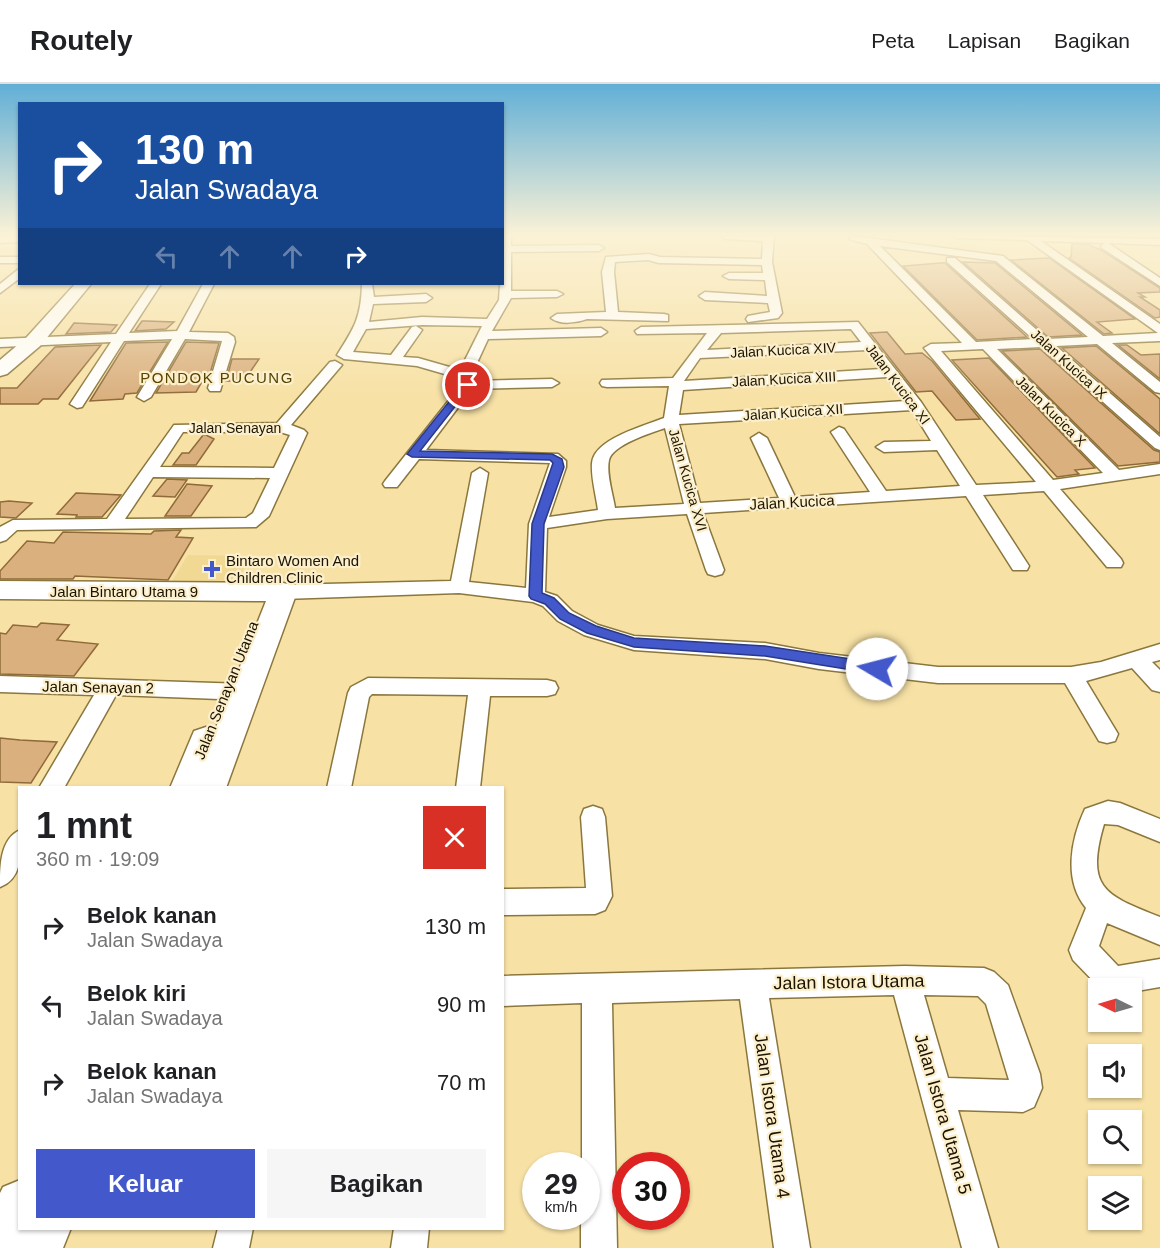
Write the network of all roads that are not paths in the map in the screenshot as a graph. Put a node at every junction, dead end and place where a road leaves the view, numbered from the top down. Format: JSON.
{"nodes":[{"id":1,"x":79,"y":289,"type":"edge"},
{"id":2,"x":152,"y":289,"type":"edge"},
{"id":3,"x":205,"y":289,"type":"edge"},
{"id":4,"x":367,"y":289,"type":"edge"},
{"id":5,"x":506,"y":289,"type":"edge"},
{"id":6,"x":610,"y":289,"type":"edge"},
{"id":7,"x":771,"y":289,"type":"edge"},
{"id":8,"x":926,"y":289,"type":"edge"},
{"id":9,"x":985,"y":289,"type":"edge"},
{"id":10,"x":1038,"y":289,"type":"edge"},
{"id":11,"x":1103,"y":289,"type":"edge"},
{"id":12,"x":557,"y":294,"type":"dead end"},
{"id":13,"x":506,"y":295,"type":"junction"},
{"id":14,"x":705,"y":296,"type":"dead end"},
{"id":15,"x":426,"y":298,"type":"dead end"},
{"id":16,"x":772,"y":300,"type":"junction"},
{"id":17,"x":368,"y":301,"type":"junction"},
{"id":18,"x":615,"y":316,"type":"junction"},
{"id":19,"x":557,"y":318,"type":"dead end"},
{"id":20,"x":491,"y":323,"type":"junction"},
{"id":21,"x":362,"y":326,"type":"junction"},
{"id":22,"x":717,"y":329,"type":"junction"},
{"id":23,"x":416,"y":330,"type":"dead end"},
{"id":24,"x":1160,"y":330,"type":"edge"},
{"id":25,"x":641,"y":331,"type":"dead end"},
{"id":26,"x":601,"y":332,"type":"dead end"},
{"id":27,"x":181,"y":334,"type":"junction"},
{"id":28,"x":483,"y":335,"type":"junction"},
{"id":29,"x":121,"y":337,"type":"junction"},
{"id":30,"x":1160,"y":337,"type":"edge"},
{"id":31,"x":1101,"y":339,"type":"junction"},
{"id":32,"x":33,"y":342,"type":"junction"},
{"id":33,"x":1045,"y":342,"type":"junction"},
{"id":34,"x":0,"y":343,"type":"edge"},
{"id":35,"x":980,"y":345,"type":"junction"},
{"id":36,"x":869,"y":346,"type":"junction"},
{"id":37,"x":696,"y":354,"type":"junction"},
{"id":38,"x":395,"y":359,"type":"junction"},
{"id":39,"x":335,"y":365,"type":"dead end"},
{"id":40,"x":0,"y":370,"type":"edge"},
{"id":41,"x":891,"y":373,"type":"junction"},
{"id":42,"x":465,"y":381,"type":"junction"},
{"id":43,"x":552,"y":383,"type":"dead end"},
{"id":44,"x":607,"y":383,"type":"dead end"},
{"id":45,"x":677,"y":384,"type":"junction"},
{"id":46,"x":215,"y":388,"type":"dead end"},
{"id":47,"x":1160,"y":389,"type":"edge"},
{"id":48,"x":144,"y":397,"type":"dead end"},
{"id":49,"x":77,"y":404,"type":"dead end"},
{"id":50,"x":916,"y":405,"type":"junction"},
{"id":51,"x":671,"y":420,"type":"junction"},
{"id":52,"x":281,"y":427,"type":"junction"},
{"id":53,"x":839,"y":432,"type":"dead end"},
{"id":54,"x":759,"y":438,"type":"dead end"},
{"id":55,"x":943,"y":445,"type":"junction"},
{"id":56,"x":1160,"y":445,"type":"edge"},
{"id":57,"x":885,"y":447,"type":"dead end"},
{"id":58,"x":412,"y":454,"type":"junction"},
{"id":59,"x":1160,"y":470,"type":"edge"},
{"id":60,"x":148,"y":472,"type":"junction"},
{"id":61,"x":278,"y":473,"type":"junction"},
{"id":62,"x":480,"y":473,"type":"dead end"},
{"id":63,"x":1115,"y":476,"type":"junction"},
{"id":64,"x":391,"y":484,"type":"dead end"},
{"id":65,"x":1047,"y":486,"type":"junction"},
{"id":66,"x":972,"y":492,"type":"junction"},
{"id":67,"x":880,"y":497,"type":"junction"},
{"id":68,"x":789,"y":502,"type":"junction"},
{"id":69,"x":693,"y":508,"type":"junction"},
{"id":70,"x":608,"y":514,"type":"junction"},
{"id":71,"x":112,"y":524,"type":"junction"},
{"id":72,"x":538,"y":524,"type":"junction"},
{"id":73,"x":0,"y":536,"type":"edge"},
{"id":74,"x":1114,"y":563,"type":"dead end"},
{"id":75,"x":1020,"y":566,"type":"dead end"},
{"id":76,"x":716,"y":570,"type":"dead end"},
{"id":77,"x":459,"y":587,"type":"junction"},
{"id":78,"x":0,"y":590,"type":"edge"},
{"id":79,"x":275,"y":592,"type":"junction"},
{"id":80,"x":536,"y":596,"type":"junction"},
{"id":81,"x":1160,"y":652,"type":"edge"},
{"id":82,"x":1136,"y":659,"type":"junction"},
{"id":83,"x":1071,"y":675,"type":"junction"},
{"id":84,"x":0,"y":684,"type":"edge"},
{"id":85,"x":1160,"y":684,"type":"edge"},
{"id":86,"x":480,"y":687,"type":"junction"},
{"id":87,"x":109,"y":688,"type":"junction"},
{"id":88,"x":228,"y":688,"type":"junction"},
{"id":89,"x":547,"y":688,"type":"dead end"},
{"id":90,"x":1107,"y":734,"type":"dead end"},
{"id":91,"x":52,"y":786,"type":"edge"},
{"id":92,"x":188,"y":786,"type":"edge"},
{"id":93,"x":209,"y":786,"type":"edge"},
{"id":94,"x":339,"y":786,"type":"edge"},
{"id":95,"x":468,"y":786,"type":"edge"},
{"id":96,"x":593,"y":817,"type":"dead end"},
{"id":97,"x":1160,"y":831,"type":"edge"},
{"id":98,"x":18,"y":844,"type":"edge"},
{"id":99,"x":0,"y":875,"type":"edge"},
{"id":100,"x":504,"y":902,"type":"edge"},
{"id":101,"x":1101,"y":904,"type":"junction"},
{"id":102,"x":1160,"y":931,"type":"edge"},
{"id":103,"x":1160,"y":973,"type":"edge"},
{"id":104,"x":905,"y":980,"type":"junction"},
{"id":105,"x":752,"y":984,"type":"junction"},
{"id":106,"x":597,"y":987,"type":"junction"},
{"id":107,"x":504,"y":991,"type":"edge"},
{"id":108,"x":937,"y":1094,"type":"junction"},
{"id":109,"x":18,"y":1209,"type":"edge"},
{"id":110,"x":45,"y":1230,"type":"edge"},
{"id":111,"x":236,"y":1230,"type":"edge"},
{"id":112,"x":412,"y":1230,"type":"edge"},
{"id":113,"x":2,"y":1248,"type":"edge"},
{"id":114,"x":38,"y":1248,"type":"edge"},
{"id":115,"x":231,"y":1248,"type":"edge"},
{"id":116,"x":409,"y":1248,"type":"edge"},
{"id":117,"x":599,"y":1248,"type":"edge"},
{"id":118,"x":792,"y":1248,"type":"edge"},
{"id":119,"x":981,"y":1248,"type":"edge"}],
"edges":[{"from":1,"to":32,"type":"street"},
{"from":2,"to":29,"type":"street"},
{"from":3,"to":27,"type":"street"},
{"from":4,"to":17,"type":"street"},
{"from":5,"to":13,"type":"street"},
{"from":6,"to":18,"type":"street"},
{"from":7,"to":16,"type":"street"},
{"from":8,"to":35,"type":"street","name":"Jalan Kucica X"},
{"from":9,"to":33,"type":"street","name":"Jalan Kucica IX"},
{"from":10,"to":31,"type":"street"},
{"from":11,"to":24,"type":"street"},
{"from":12,"to":13,"type":"street"},
{"from":13,"to":20,"type":"street"},
{"from":14,"to":16,"type":"street"},
{"from":15,"to":17,"type":"street"},
{"from":16,"to":18,"type":"street"},
{"from":17,"to":21,"type":"street"},
{"from":18,"to":19,"type":"street"},
{"from":20,"to":21,"type":"street"},
{"from":20,"to":28,"type":"street"},
{"from":21,"to":38,"type":"street"},
{"from":22,"to":25,"type":"street"},
{"from":22,"to":36,"type":"street","name":"Jalan Kucica XI"},
{"from":22,"to":37,"type":"street","name":"Jalan Kucica XVI"},
{"from":23,"to":38,"type":"street"},
{"from":26,"to":28,"type":"street"},
{"from":27,"to":29,"type":"street"},
{"from":27,"to":46,"type":"street"},
{"from":27,"to":48,"type":"street"},
{"from":28,"to":42,"type":"street"},
{"from":29,"to":32,"type":"street"},
{"from":29,"to":49,"type":"street"},
{"from":30,"to":31,"type":"street"},
{"from":31,"to":33,"type":"street"},
{"from":31,"to":47,"type":"street"},
{"from":32,"to":34,"type":"street"},
{"from":32,"to":40,"type":"street"},
{"from":33,"to":35,"type":"street"},
{"from":33,"to":56,"type":"street","name":"Jalan Kucica IX"},
{"from":35,"to":63,"type":"street","name":"Jalan Kucica X"},
{"from":35,"to":65,"type":"street"},
{"from":36,"to":37,"type":"street","name":"Jalan Kucica XIV"},
{"from":36,"to":41,"type":"street","name":"Jalan Kucica XI"},
{"from":37,"to":45,"type":"street","name":"Jalan Kucica XVI"},
{"from":38,"to":42,"type":"street"},
{"from":39,"to":52,"type":"street"},
{"from":41,"to":45,"type":"street","name":"Jalan Kucica XIII"},
{"from":41,"to":50,"type":"street","name":"Jalan Kucica XI"},
{"from":42,"to":43,"type":"street"},
{"from":42,"to":58,"type":"street"},
{"from":44,"to":45,"type":"street","name":"Jalan Kucica XIII"},
{"from":45,"to":51,"type":"street","name":"Jalan Kucica XVI"},
{"from":50,"to":51,"type":"street","name":"Jalan Kucica XII"},
{"from":50,"to":55,"type":"street","name":"Jalan Kucica XI"},
{"from":51,"to":69,"type":"street","name":"Jalan Kucica XVI"},
{"from":51,"to":70,"type":"street","name":"Jalan Kucica XII"},
{"from":52,"to":60,"type":"street","name":"Jalan Senayan"},
{"from":52,"to":61,"type":"street","name":"Jalan Senayan"},
{"from":53,"to":67,"type":"street"},
{"from":54,"to":68,"type":"street"},
{"from":55,"to":57,"type":"street","name":"Jalan Kucica XI"},
{"from":55,"to":66,"type":"street","name":"Jalan Kucica XI"},
{"from":58,"to":64,"type":"street"},
{"from":58,"to":72,"type":"street"},
{"from":59,"to":63,"type":"street","name":"Jalan Kucica"},
{"from":60,"to":61,"type":"street"},
{"from":60,"to":71,"type":"street","name":"Jalan Senayan"},
{"from":61,"to":71,"type":"street","name":"Jalan Senayan"},
{"from":62,"to":77,"type":"street"},
{"from":63,"to":65,"type":"street","name":"Jalan Kucica"},
{"from":65,"to":66,"type":"street","name":"Jalan Kucica"},
{"from":65,"to":74,"type":"street"},
{"from":66,"to":67,"type":"street","name":"Jalan Kucica"},
{"from":66,"to":75,"type":"street","name":"Jalan Kucica XI"},
{"from":67,"to":68,"type":"street","name":"Jalan Kucica"},
{"from":68,"to":69,"type":"street","name":"Jalan Kucica"},
{"from":69,"to":70,"type":"street","name":"Jalan Kucica"},
{"from":69,"to":76,"type":"street","name":"Jalan Kucica XVI"},
{"from":70,"to":72,"type":"street","name":"Jalan Kucica"},
{"from":71,"to":73,"type":"street","name":"Jalan Senayan"},
{"from":72,"to":80,"type":"street"},
{"from":77,"to":79,"type":"street","name":"Jalan Bintaro Utama 9"},
{"from":77,"to":80,"type":"street","name":"Jalan Bintaro Utama 9"},
{"from":78,"to":79,"type":"street","name":"Jalan Bintaro Utama 9"},
{"from":79,"to":88,"type":"street","name":"Jalan Senayan Utama"},
{"from":80,"to":83,"type":"street"},
{"from":81,"to":82,"type":"street"},
{"from":82,"to":83,"type":"street"},
{"from":82,"to":85,"type":"street"},
{"from":83,"to":90,"type":"street"},
{"from":84,"to":87,"type":"street","name":"Jalan Senayan 2"},
{"from":86,"to":89,"type":"street"},
{"from":86,"to":94,"type":"street"},
{"from":86,"to":95,"type":"street"},
{"from":87,"to":88,"type":"street","name":"Jalan Senayan 2"},
{"from":87,"to":91,"type":"street"},
{"from":88,"to":92,"type":"street","name":"Jalan Senayan Utama"},
{"from":88,"to":93,"type":"street","name":"Jalan Senayan Utama"},
{"from":96,"to":100,"type":"street"},
{"from":97,"to":101,"type":"street"},
{"from":98,"to":99,"type":"street"},
{"from":101,"to":102,"type":"street"},
{"from":101,"to":103,"type":"street"},
{"from":104,"to":105,"type":"street","name":"Jalan Istora Utama"},
{"from":104,"to":108,"type":"street","name":"Jalan Istora Utama 5"},
{"from":104,"to":108,"type":"street","name":"Jalan Istora Utama"},
{"from":105,"to":106,"type":"street","name":"Jalan Istora Utama"},
{"from":105,"to":118,"type":"street","name":"Jalan Istora Utama 4"},
{"from":106,"to":107,"type":"street","name":"Jalan Istora Utama"},
{"from":106,"to":117,"type":"street"},
{"from":108,"to":119,"type":"street","name":"Jalan Istora Utama 5"},
{"from":109,"to":113,"type":"street"},
{"from":110,"to":114,"type":"street"},
{"from":111,"to":115,"type":"street"},
{"from":112,"to":116,"type":"street"}]}
